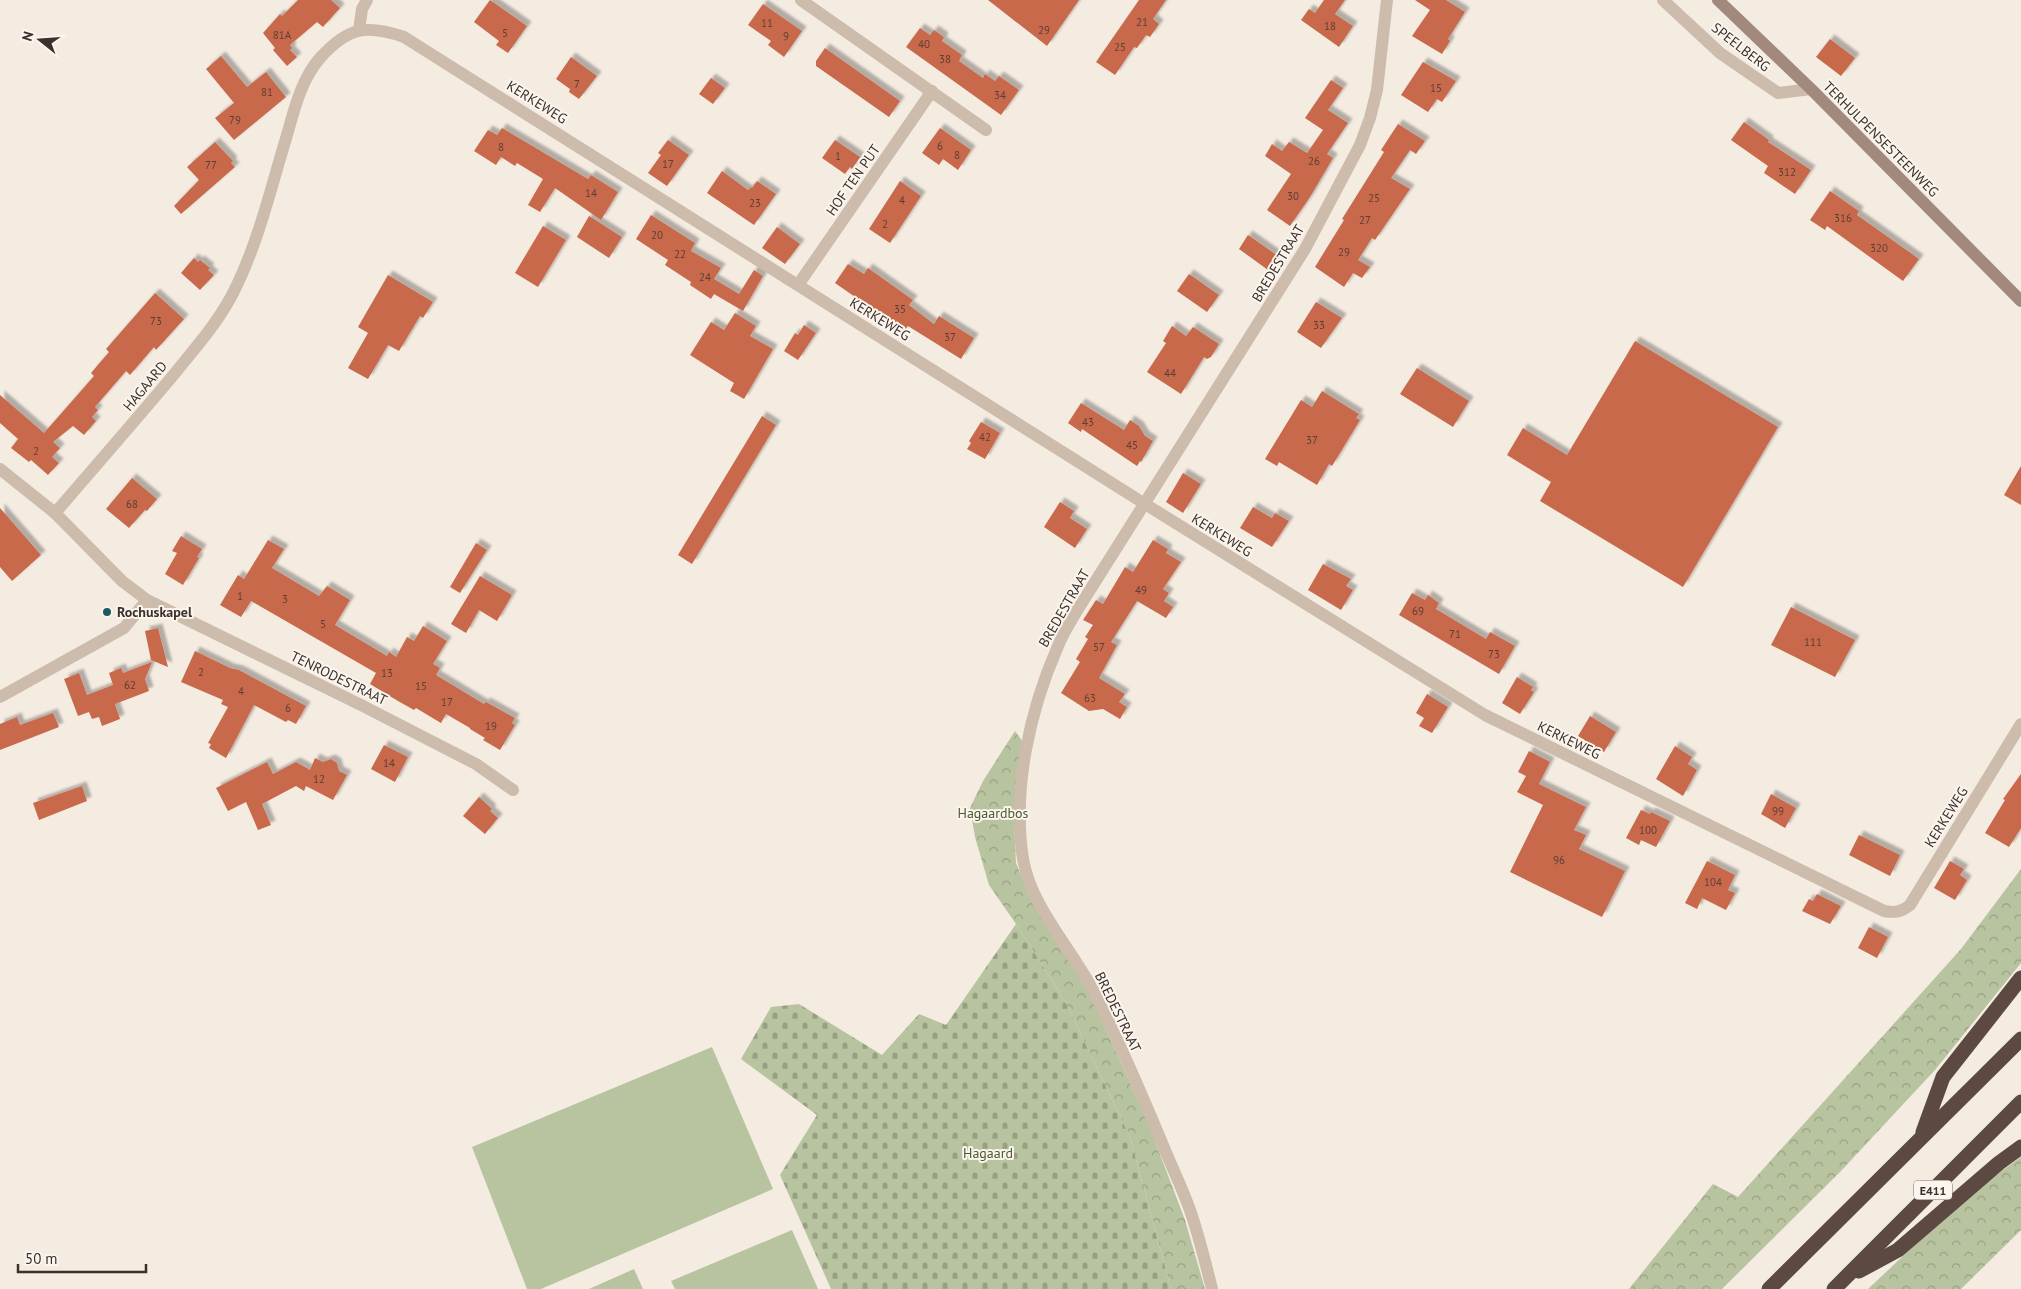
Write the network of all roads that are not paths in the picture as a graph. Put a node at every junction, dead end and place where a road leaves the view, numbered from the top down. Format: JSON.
{"nodes":[{"id":1,"x":367,"y":0,"type":"edge"},
{"id":2,"x":801,"y":0,"type":"edge"},
{"id":3,"x":1387,"y":0,"type":"edge"},
{"id":4,"x":1663,"y":0,"type":"edge"},
{"id":5,"x":1718,"y":0,"type":"edge"},
{"id":6,"x":360,"y":30,"type":"junction"},
{"id":7,"x":1811,"y":90,"type":"junction"},
{"id":8,"x":932,"y":91,"type":"junction"},
{"id":9,"x":986,"y":130,"type":"dead end"},
{"id":10,"x":798,"y":285,"type":"junction"},
{"id":11,"x":2021,"y":301,"type":"edge"},
{"id":12,"x":0,"y":469,"type":"edge"},
{"id":13,"x":1145,"y":504,"type":"junction"},
{"id":14,"x":55,"y":513,"type":"junction"},
{"id":15,"x":147,"y":600,"type":"junction"},
{"id":16,"x":0,"y":697,"type":"edge"},
{"id":17,"x":2021,"y":724,"type":"edge"},
{"id":18,"x":513,"y":790,"type":"dead end"},
{"id":19,"x":2021,"y":978,"type":"edge"},
{"id":20,"x":2021,"y":1039,"type":"edge"},
{"id":21,"x":2021,"y":1102,"type":"edge"},
{"id":22,"x":1922,"y":1136,"type":"junction"},
{"id":23,"x":2021,"y":1147,"type":"edge"},
{"id":24,"x":1845,"y":1278,"type":"junction"},
{"id":25,"x":1212,"y":1289,"type":"edge"},
{"id":26,"x":1769,"y":1289,"type":"edge"},
{"id":27,"x":1834,"y":1289,"type":"edge"}],
"edges":[{"from":1,"to":6,"type":"street"},
{"from":2,"to":8,"type":"street"},
{"from":3,"to":13,"type":"street","name":"BREDESTRAAT"},
{"from":4,"to":7,"type":"street","name":"SPEELBERG"},
{"from":5,"to":7,"type":"main road","name":"TERHULPENSESTEENWEG"},
{"from":6,"to":10,"type":"street","name":"KERKEWEG"},
{"from":6,"to":14,"type":"street","name":"HAGAARD"},
{"from":7,"to":11,"type":"main road","name":"TERHULPENSESTEENWEG"},
{"from":8,"to":9,"type":"street"},
{"from":8,"to":10,"type":"street","name":"HOF TEN PUT"},
{"from":10,"to":13,"type":"street","name":"KERKEWEG"},
{"from":12,"to":14,"type":"street"},
{"from":13,"to":17,"type":"street","name":"KERKEWEG"},
{"from":13,"to":25,"type":"street","name":"BREDESTRAAT"},
{"from":14,"to":15,"type":"street"},
{"from":15,"to":16,"type":"street"},
{"from":15,"to":18,"type":"street","name":"TENRODESTRAAT"},
{"from":19,"to":22,"type":"highway"},
{"from":20,"to":22,"type":"highway"},
{"from":21,"to":24,"type":"highway","number":"E411"},
{"from":22,"to":26,"type":"highway"},
{"from":23,"to":24,"type":"highway"},
{"from":24,"to":27,"type":"highway","number":"E411"}]}
